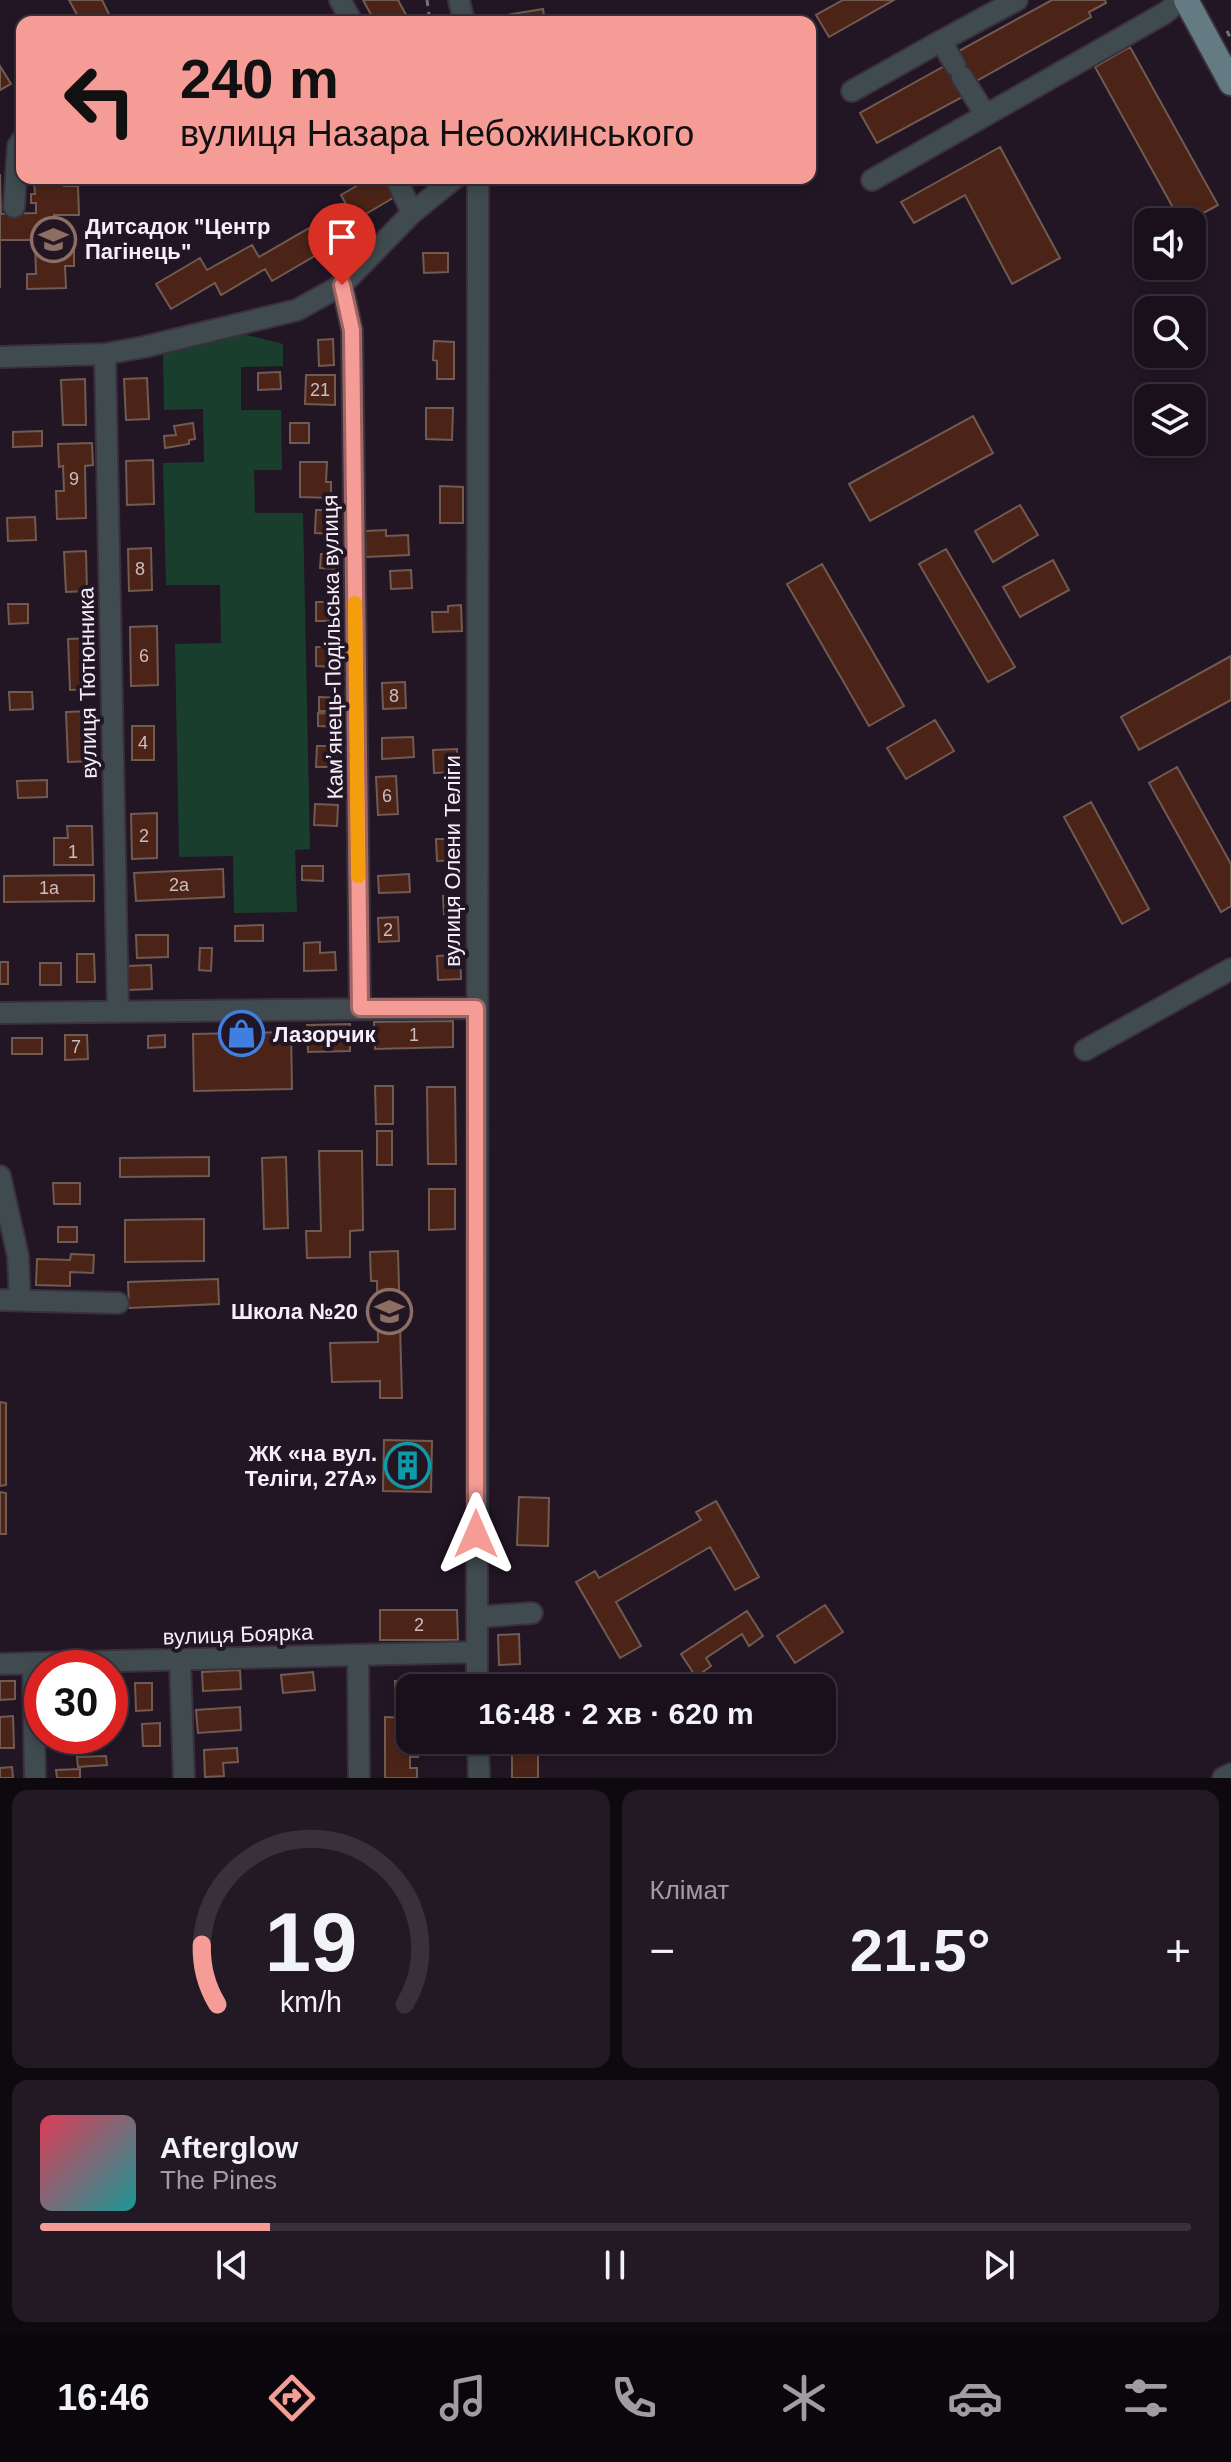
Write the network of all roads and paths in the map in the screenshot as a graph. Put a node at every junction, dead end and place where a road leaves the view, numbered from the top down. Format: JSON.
{"nodes":[{"id":1,"x":1017,"y":0,"type":"edge"},
{"id":2,"x":1184,"y":0,"type":"edge"},
{"id":3,"x":941,"y":41,"type":"junction"},
{"id":4,"x":1231,"y":83,"type":"edge"},
{"id":5,"x":852,"y":91,"type":"dead end"},
{"id":6,"x":985,"y":114,"type":"junction"},
{"id":7,"x":16,"y":176,"type":"edge"},
{"id":8,"x":872,"y":180,"type":"dead end"},
{"id":9,"x":399,"y":184,"type":"edge"},
{"id":10,"x":448,"y":184,"type":"edge"},
{"id":11,"x":478,"y":184,"type":"edge"},
{"id":12,"x":14,"y":207,"type":"dead end"},
{"id":13,"x":412,"y":213,"type":"junction"},
{"id":14,"x":342,"y":285,"type":"junction"},
{"id":15,"x":105,"y":354,"type":"junction"},
{"id":16,"x":0,"y":357,"type":"edge"},
{"id":17,"x":1231,"y":969,"type":"edge"},
{"id":18,"x":360,"y":1008,"type":"junction"},
{"id":19,"x":476,"y":1008,"type":"junction"},
{"id":20,"x":118,"y":1010,"type":"junction"},
{"id":21,"x":0,"y":1013,"type":"edge"},
{"id":22,"x":1085,"y":1050,"type":"dead end"},
{"id":23,"x":0,"y":1176,"type":"edge"},
{"id":24,"x":10,"y":1300,"type":"edge"},
{"id":25,"x":118,"y":1303,"type":"dead end"},
{"id":26,"x":532,"y":1613,"type":"dead end"},
{"id":27,"x":477,"y":1617,"type":"junction"},
{"id":28,"x":477,"y":1652,"type":"junction"},
{"id":29,"x":358,"y":1655,"type":"junction"},
{"id":30,"x":180,"y":1660,"type":"junction"},
{"id":31,"x":128,"y":1661,"type":"edge"},
{"id":32,"x":24,"y":1663,"type":"edge"},
{"id":33,"x":0,"y":1664,"type":"edge"},
{"id":34,"x":477,"y":1674,"type":"edge"},
{"id":35,"x":35,"y":1754,"type":"edge"},
{"id":36,"x":478,"y":1754,"type":"edge"},
{"id":37,"x":1231,"y":1774,"type":"edge"},
{"id":38,"x":35,"y":1778,"type":"edge"},
{"id":39,"x":184,"y":1778,"type":"edge"},
{"id":40,"x":359,"y":1778,"type":"edge"},
{"id":41,"x":479,"y":1778,"type":"edge"},
{"id":42,"x":1223,"y":1778,"type":"edge"}],
"edges":[{"from":1,"to":3,"type":"street"},
{"from":2,"to":4,"type":"main road"},
{"from":2,"to":6,"type":"street"},
{"from":3,"to":5,"type":"street"},
{"from":3,"to":6,"type":"street"},
{"from":6,"to":8,"type":"street"},
{"from":7,"to":12,"type":"street"},
{"from":9,"to":13,"type":"street"},
{"from":10,"to":13,"type":"street"},
{"from":11,"to":19,"type":"street","name":"вулиця Олени Теліги"},
{"from":13,"to":14,"type":"street"},
{"from":14,"to":15,"type":"street"},
{"from":14,"to":18,"type":"street","name":"Камʼянець-Подільська вулиця"},
{"from":15,"to":16,"type":"street"},
{"from":15,"to":20,"type":"street","name":"вулиця Тютюнника"},
{"from":17,"to":22,"type":"street"},
{"from":18,"to":19,"type":"street"},
{"from":18,"to":20,"type":"street"},
{"from":19,"to":27,"type":"street","name":"вулиця Олени Теліги"},
{"from":20,"to":21,"type":"street"},
{"from":23,"to":24,"type":"street"},
{"from":24,"to":25,"type":"street"},
{"from":26,"to":27,"type":"street"},
{"from":27,"to":28,"type":"street","name":"вулиця Олени Теліги"},
{"from":28,"to":29,"type":"street","name":"вулиця Боярка"},
{"from":28,"to":34,"type":"street","name":"вулиця Олени Теліги"},
{"from":29,"to":30,"type":"street","name":"вулиця Боярка"},
{"from":29,"to":40,"type":"street"},
{"from":30,"to":31,"type":"street","name":"вулиця Боярка"},
{"from":30,"to":39,"type":"street"},
{"from":32,"to":33,"type":"street","name":"вулиця Боярка"},
{"from":35,"to":38,"type":"street"},
{"from":36,"to":41,"type":"street"},
{"from":37,"to":42,"type":"street"}]}
